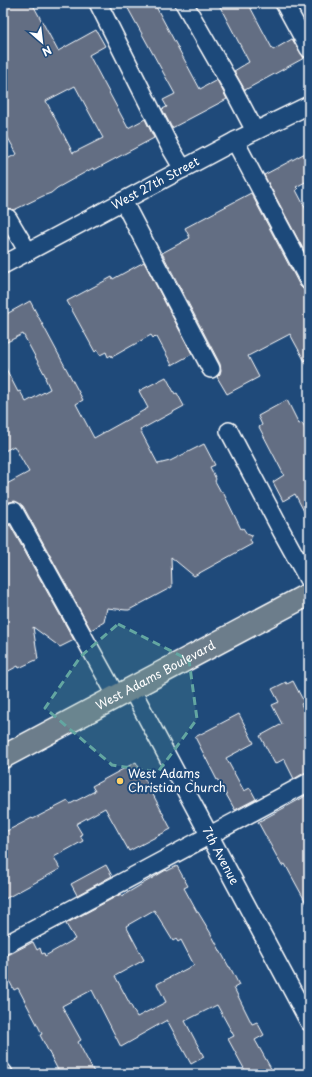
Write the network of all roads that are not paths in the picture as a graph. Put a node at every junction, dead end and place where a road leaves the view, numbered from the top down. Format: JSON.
{"nodes":[{"id":1,"x":98,"y":3,"type":"edge"},
{"id":2,"x":184,"y":3,"type":"edge"},
{"id":3,"x":284,"y":3,"type":"edge"},
{"id":4,"x":309,"y":49,"type":"edge"},
{"id":5,"x":309,"y":105,"type":"edge"},
{"id":6,"x":256,"y":131,"type":"junction"},
{"id":7,"x":235,"y":140,"type":"junction"},
{"id":8,"x":183,"y":169,"type":"junction"},
{"id":9,"x":123,"y":201,"type":"junction"},
{"id":10,"x":8,"y":218,"type":"dead end"},
{"id":11,"x":28,"y":252,"type":"junction"},
{"id":12,"x":3,"y":265,"type":"edge"},
{"id":13,"x":309,"y":281,"type":"edge"},
{"id":14,"x":211,"y":368,"type":"dead end"},
{"id":15,"x":229,"y":431,"type":"dead end"},
{"id":16,"x":3,"y":517,"type":"edge"},
{"id":17,"x":309,"y":581,"type":"edge"},
{"id":18,"x":309,"y":594,"type":"edge"},
{"id":19,"x":124,"y":694,"type":"junction"},
{"id":20,"x":3,"y":758,"type":"edge"},
{"id":21,"x":309,"y":782,"type":"edge"},
{"id":22,"x":209,"y":835,"type":"junction"},
{"id":23,"x":3,"y":946,"type":"edge"},
{"id":24,"x":309,"y":1022,"type":"edge"}],
"edges":[{"from":1,"to":8,"type":"street"},
{"from":2,"to":6,"type":"street"},
{"from":3,"to":4,"type":"street"},
{"from":5,"to":6,"type":"street","name":"West 27th Street"},
{"from":6,"to":7,"type":"street","name":"West 27th Street"},
{"from":7,"to":8,"type":"street","name":"West 27th Street"},
{"from":7,"to":13,"type":"street"},
{"from":8,"to":9,"type":"street","name":"West 27th Street"},
{"from":9,"to":11,"type":"street","name":"West 27th Street"},
{"from":9,"to":14,"type":"street"},
{"from":10,"to":11,"type":"street"},
{"from":11,"to":12,"type":"street","name":"West 27th Street"},
{"from":15,"to":17,"type":"street"},
{"from":16,"to":19,"type":"street","name":"7th Avenue"},
{"from":18,"to":19,"type":"main road","name":"West Adams Boulevard"},
{"from":19,"to":20,"type":"main road","name":"West Adams Boulevard"},
{"from":19,"to":22,"type":"street","name":"7th Avenue"},
{"from":21,"to":22,"type":"street"},
{"from":22,"to":23,"type":"street"},
{"from":22,"to":24,"type":"street","name":"7th Avenue"}]}
